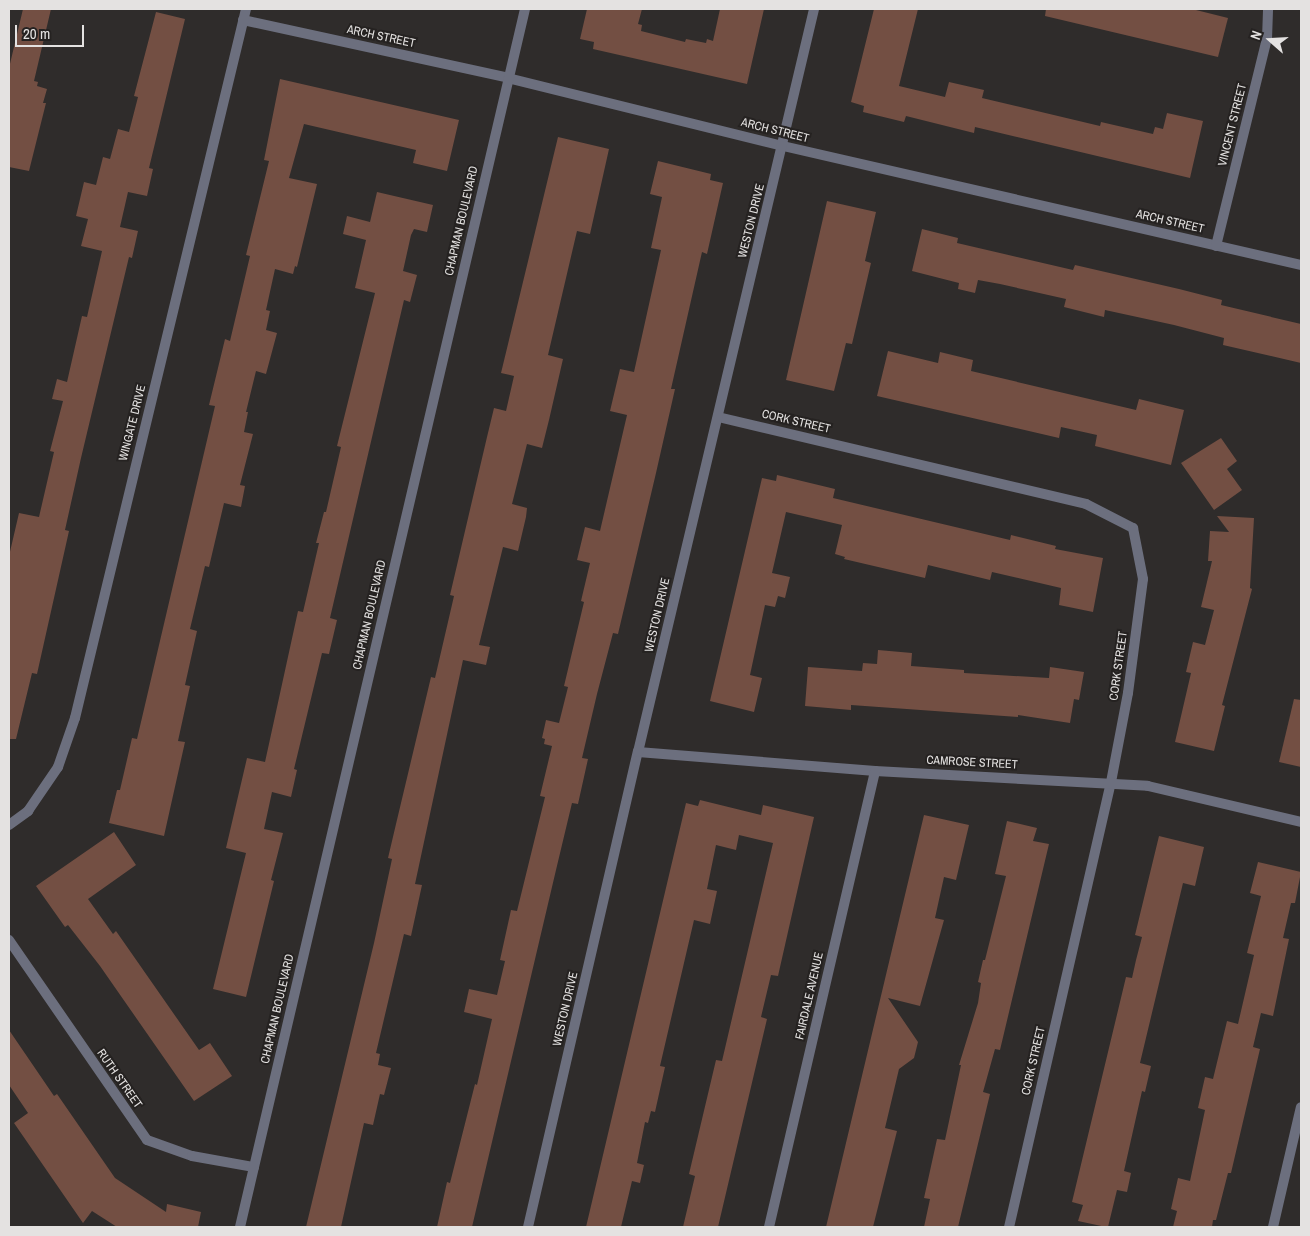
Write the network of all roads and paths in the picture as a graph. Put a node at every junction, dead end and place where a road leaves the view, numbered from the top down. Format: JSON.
{"nodes":[{"id":1,"x":246,"y":9,"type":"edge"},
{"id":2,"x":525,"y":9,"type":"edge"},
{"id":3,"x":814,"y":9,"type":"edge"},
{"id":4,"x":1268,"y":9,"type":"edge"},
{"id":5,"x":244,"y":20,"type":"junction"},
{"id":6,"x":508,"y":78,"type":"junction"},
{"id":7,"x":783,"y":146,"type":"junction"},
{"id":8,"x":1216,"y":246,"type":"junction"},
{"id":9,"x":1301,"y":265,"type":"edge"},
{"id":10,"x":718,"y":416,"type":"junction"},
{"id":11,"x":638,"y":752,"type":"junction"},
{"id":12,"x":875,"y":771,"type":"junction"},
{"id":13,"x":1111,"y":782,"type":"junction"},
{"id":14,"x":1301,"y":822,"type":"edge"},
{"id":15,"x":9,"y":826,"type":"edge"},
{"id":16,"x":9,"y":940,"type":"edge"},
{"id":17,"x":1301,"y":1107,"type":"edge"},
{"id":18,"x":254,"y":1167,"type":"junction"},
{"id":19,"x":240,"y":1227,"type":"edge"},
{"id":20,"x":528,"y":1227,"type":"edge"},
{"id":21,"x":769,"y":1227,"type":"edge"},
{"id":22,"x":1009,"y":1227,"type":"edge"},
{"id":23,"x":1273,"y":1227,"type":"edge"}],
"edges":[{"from":1,"to":5,"type":"street","name":"WINGATE DRIVE"},
{"from":2,"to":6,"type":"street","name":"CHAPMAN BOULEVARD"},
{"from":3,"to":7,"type":"street","name":"WESTON DRIVE"},
{"from":4,"to":8,"type":"street","name":"VINCENT STREET"},
{"from":5,"to":6,"type":"street","name":"ARCH STREET"},
{"from":5,"to":15,"type":"street","name":"WINGATE DRIVE"},
{"from":6,"to":7,"type":"street","name":"ARCH STREET"},
{"from":6,"to":18,"type":"street","name":"CHAPMAN BOULEVARD"},
{"from":7,"to":8,"type":"street","name":"ARCH STREET"},
{"from":7,"to":10,"type":"street","name":"WESTON DRIVE"},
{"from":8,"to":9,"type":"street","name":"ARCH STREET"},
{"from":10,"to":11,"type":"street","name":"WESTON DRIVE"},
{"from":10,"to":13,"type":"street","name":"CORK STREET"},
{"from":11,"to":12,"type":"street","name":"CAMROSE STREET"},
{"from":11,"to":20,"type":"street","name":"WESTON DRIVE"},
{"from":12,"to":13,"type":"street","name":"CAMROSE STREET"},
{"from":12,"to":21,"type":"street","name":"FAIRDALE AVENUE"},
{"from":13,"to":14,"type":"street","name":"CAMROSE STREET"},
{"from":13,"to":22,"type":"street","name":"CORK STREET"},
{"from":16,"to":18,"type":"street","name":"RUTH STREET"},
{"from":17,"to":23,"type":"street"},
{"from":18,"to":19,"type":"street","name":"CHAPMAN BOULEVARD"}]}
